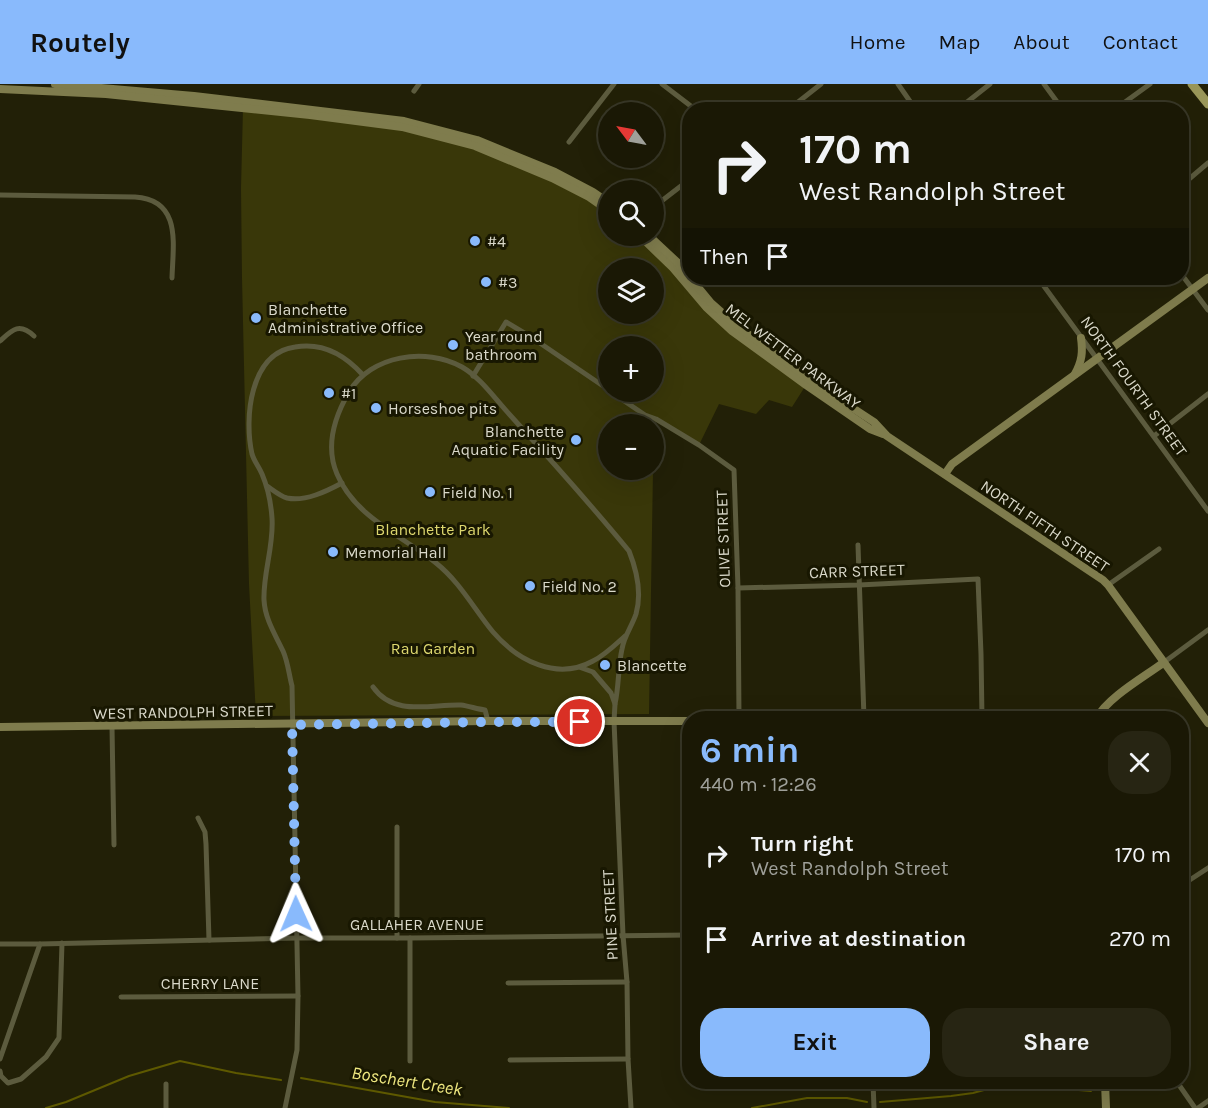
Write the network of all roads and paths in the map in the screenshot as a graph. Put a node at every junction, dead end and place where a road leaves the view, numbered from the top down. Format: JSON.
{"nodes":[{"id":1,"x":55,"y":84,"type":"edge"},
{"id":2,"x":419,"y":84,"type":"edge"},
{"id":3,"x":614,"y":84,"type":"edge"},
{"id":4,"x":662,"y":84,"type":"edge"},
{"id":5,"x":821,"y":84,"type":"edge"},
{"id":6,"x":898,"y":84,"type":"edge"},
{"id":7,"x":990,"y":84,"type":"edge"},
{"id":8,"x":1044,"y":84,"type":"edge"},
{"id":9,"x":1150,"y":84,"type":"edge"},
{"id":10,"x":1192,"y":84,"type":"edge"},
{"id":11,"x":0,"y":89,"type":"edge"},
{"id":12,"x":414,"y":91,"type":"dead end"},
{"id":13,"x":686,"y":102,"type":"edge"},
{"id":14,"x":798,"y":102,"type":"edge"},
{"id":15,"x":910,"y":102,"type":"edge"},
{"id":16,"x":967,"y":102,"type":"edge"},
{"id":17,"x":1057,"y":102,"type":"edge"},
{"id":18,"x":1125,"y":102,"type":"edge"},
{"id":19,"x":1208,"y":104,"type":"edge"},
{"id":20,"x":569,"y":142,"type":"dead end"},
{"id":21,"x":1208,"y":164,"type":"edge"},
{"id":22,"x":1189,"y":179,"type":"edge"},
{"id":23,"x":682,"y":185,"type":"edge"},
{"id":24,"x":0,"y":195,"type":"edge"},
{"id":25,"x":598,"y":196,"type":"edge"},
{"id":26,"x":664,"y":199,"type":"edge"},
{"id":27,"x":598,"y":203,"type":"edge"},
{"id":28,"x":650,"y":246,"type":"edge"},
{"id":29,"x":660,"y":246,"type":"edge"},
{"id":30,"x":682,"y":268,"type":"edge"},
{"id":31,"x":172,"y":278,"type":"dead end"},
{"id":32,"x":1208,"y":278,"type":"edge"},
{"id":33,"x":682,"y":279,"type":"edge"},
{"id":34,"x":687,"y":285,"type":"edge"},
{"id":35,"x":696,"y":285,"type":"edge"},
{"id":36,"x":1043,"y":285,"type":"edge"},
{"id":37,"x":1189,"y":285,"type":"edge"},
{"id":38,"x":1192,"y":289,"type":"junction"},
{"id":39,"x":1208,"y":310,"type":"edge"},
{"id":40,"x":741,"y":334,"type":"junction"},
{"id":41,"x":34,"y":336,"type":"dead end"},
{"id":42,"x":1082,"y":338,"type":"junction"},
{"id":43,"x":0,"y":341,"type":"edge"},
{"id":44,"x":1096,"y":359,"type":"junction"},
{"id":45,"x":363,"y":375,"type":"junction"},
{"id":46,"x":473,"y":376,"type":"junction"},
{"id":47,"x":1073,"y":377,"type":"junction"},
{"id":48,"x":598,"y":383,"type":"edge"},
{"id":49,"x":1208,"y":394,"type":"edge"},
{"id":50,"x":626,"y":402,"type":"edge"},
{"id":51,"x":1154,"y":436,"type":"junction"},
{"id":52,"x":945,"y":474,"type":"junction"},
{"id":53,"x":342,"y":483,"type":"junction"},
{"id":54,"x":267,"y":486,"type":"junction"},
{"id":55,"x":1208,"y":511,"type":"edge"},
{"id":56,"x":858,"y":545,"type":"dead end"},
{"id":57,"x":1159,"y":549,"type":"dead end"},
{"id":58,"x":859,"y":585,"type":"junction"},
{"id":59,"x":1108,"y":585,"type":"junction"},
{"id":60,"x":738,"y":588,"type":"junction"},
{"id":61,"x":1208,"y":630,"type":"edge"},
{"id":62,"x":625,"y":636,"type":"junction"},
{"id":63,"x":1163,"y":663,"type":"junction"},
{"id":64,"x":579,"y":668,"type":"junction"},
{"id":65,"x":373,"y":687,"type":"dead end"},
{"id":66,"x":615,"y":704,"type":"junction"},
{"id":67,"x":739,"y":711,"type":"edge"},
{"id":68,"x":864,"y":711,"type":"edge"},
{"id":69,"x":982,"y":711,"type":"edge"},
{"id":70,"x":1101,"y":711,"type":"edge"},
{"id":71,"x":614,"y":721,"type":"junction"},
{"id":72,"x":682,"y":721,"type":"edge"},
{"id":73,"x":488,"y":722,"type":"junction"},
{"id":74,"x":1208,"y":723,"type":"edge"},
{"id":75,"x":292,"y":725,"type":"junction"},
{"id":76,"x":112,"y":727,"type":"junction"},
{"id":77,"x":0,"y":728,"type":"edge"},
{"id":78,"x":198,"y":818,"type":"dead end"},
{"id":79,"x":397,"y":827,"type":"dead end"},
{"id":80,"x":114,"y":845,"type":"dead end"},
{"id":81,"x":1208,"y":868,"type":"edge"},
{"id":82,"x":1189,"y":880,"type":"edge"},
{"id":83,"x":623,"y":935,"type":"junction"},
{"id":84,"x":682,"y":935,"type":"edge"},
{"id":85,"x":296,"y":938,"type":"junction"},
{"id":86,"x":397,"y":938,"type":"junction"},
{"id":87,"x":410,"y":938,"type":"junction"},
{"id":88,"x":209,"y":940,"type":"junction"},
{"id":89,"x":62,"y":943,"type":"junction"},
{"id":90,"x":0,"y":944,"type":"edge"},
{"id":91,"x":40,"y":944,"type":"junction"},
{"id":92,"x":627,"y":982,"type":"junction"},
{"id":93,"x":508,"y":983,"type":"dead end"},
{"id":94,"x":298,"y":996,"type":"junction"},
{"id":95,"x":121,"y":997,"type":"dead end"},
{"id":96,"x":0,"y":1059,"type":"edge"},
{"id":97,"x":510,"y":1059,"type":"dead end"},
{"id":98,"x":628,"y":1059,"type":"junction"},
{"id":99,"x":410,"y":1061,"type":"dead end"},
{"id":100,"x":0,"y":1071,"type":"edge"},
{"id":101,"x":166,"y":1084,"type":"dead end"},
{"id":102,"x":873,"y":1089,"type":"edge"},
{"id":103,"x":1105,"y":1089,"type":"edge"},
{"id":104,"x":1182,"y":1089,"type":"edge"},
{"id":105,"x":1208,"y":1101,"type":"edge"},
{"id":106,"x":166,"y":1108,"type":"edge"},
{"id":107,"x":285,"y":1108,"type":"edge"},
{"id":108,"x":631,"y":1108,"type":"edge"},
{"id":109,"x":874,"y":1108,"type":"edge"},
{"id":110,"x":1106,"y":1108,"type":"edge"},
{"id":111,"x":1197,"y":1108,"type":"edge"}],
"edges":[{"from":1,"to":25,"type":"main road"},
{"from":2,"to":12,"type":"street"},
{"from":3,"to":20,"type":"street"},
{"from":4,"to":13,"type":"street"},
{"from":5,"to":14,"type":"street"},
{"from":6,"to":15,"type":"street"},
{"from":7,"to":16,"type":"street"},
{"from":8,"to":17,"type":"street"},
{"from":9,"to":18,"type":"street"},
{"from":10,"to":19,"type":"main road"},
{"from":11,"to":27,"type":"main road"},
{"from":21,"to":22,"type":"street"},
{"from":23,"to":26,"type":"street"},
{"from":24,"to":31,"type":"street"},
{"from":28,"to":33,"type":"main road","name":"MEL WETTER PARKWAY"},
{"from":29,"to":30,"type":"main road","name":"MEL WETTER PARKWAY"},
{"from":32,"to":38,"type":"main road"},
{"from":34,"to":40,"type":"main road","name":"MEL WETTER PARKWAY"},
{"from":35,"to":40,"type":"main road","name":"MEL WETTER PARKWAY"},
{"from":36,"to":42,"type":"street","name":"NORTH FOURTH STREET"},
{"from":37,"to":38,"type":"street"},
{"from":38,"to":39,"type":"street"},
{"from":38,"to":44,"type":"main road"},
{"from":40,"to":52,"type":"main road","name":"MEL WETTER PARKWAY"},
{"from":41,"to":43,"type":"street"},
{"from":42,"to":44,"type":"street","name":"NORTH FOURTH STREET"},
{"from":42,"to":47,"type":"main road"},
{"from":44,"to":47,"type":"main road"},
{"from":44,"to":51,"type":"street","name":"NORTH FOURTH STREET"},
{"from":45,"to":46,"type":"street"},
{"from":45,"to":53,"type":"street"},
{"from":45,"to":54,"type":"street"},
{"from":46,"to":48,"type":"street","name":"OLIVE STREET"},
{"from":46,"to":62,"type":"street"},
{"from":47,"to":52,"type":"main road"},
{"from":49,"to":51,"type":"street"},
{"from":50,"to":60,"type":"street","name":"OLIVE STREET"},
{"from":51,"to":55,"type":"street","name":"NORTH FOURTH STREET"},
{"from":52,"to":59,"type":"main road","name":"NORTH FIFTH STREET"},
{"from":53,"to":54,"type":"street"},
{"from":53,"to":64,"type":"street"},
{"from":54,"to":75,"type":"street"},
{"from":56,"to":58,"type":"street"},
{"from":57,"to":59,"type":"street"},
{"from":58,"to":60,"type":"street","name":"CARR STREET"},
{"from":58,"to":68,"type":"street"},
{"from":58,"to":69,"type":"street","name":"CARR STREET"},
{"from":59,"to":63,"type":"main road","name":"NORTH FIFTH STREET"},
{"from":60,"to":67,"type":"street","name":"OLIVE STREET"},
{"from":61,"to":63,"type":"street"},
{"from":62,"to":64,"type":"street"},
{"from":62,"to":66,"type":"street","name":"PINE STREET"},
{"from":63,"to":70,"type":"main road"},
{"from":63,"to":74,"type":"main road","name":"NORTH FIFTH STREET"},
{"from":64,"to":66,"type":"street"},
{"from":65,"to":73,"type":"street"},
{"from":66,"to":71,"type":"street","name":"PINE STREET"},
{"from":71,"to":72,"type":"main road","name":"WEST RANDOLPH STREET"},
{"from":71,"to":73,"type":"main road","name":"WEST RANDOLPH STREET"},
{"from":71,"to":83,"type":"street","name":"PINE STREET"},
{"from":73,"to":75,"type":"main road","name":"WEST RANDOLPH STREET"},
{"from":75,"to":76,"type":"main road","name":"WEST RANDOLPH STREET"},
{"from":75,"to":85,"type":"street"},
{"from":76,"to":77,"type":"main road","name":"WEST RANDOLPH STREET"},
{"from":76,"to":80,"type":"street"},
{"from":78,"to":88,"type":"street"},
{"from":79,"to":86,"type":"street"},
{"from":81,"to":82,"type":"street"},
{"from":83,"to":84,"type":"street","name":"GALLAHER AVENUE"},
{"from":83,"to":87,"type":"street","name":"GALLAHER AVENUE"},
{"from":83,"to":92,"type":"street","name":"PINE STREET"},
{"from":85,"to":86,"type":"street","name":"GALLAHER AVENUE"},
{"from":85,"to":88,"type":"street","name":"GALLAHER AVENUE"},
{"from":85,"to":94,"type":"street"},
{"from":86,"to":87,"type":"street","name":"GALLAHER AVENUE"},
{"from":87,"to":99,"type":"street"},
{"from":88,"to":89,"type":"street","name":"GALLAHER AVENUE"},
{"from":89,"to":91,"type":"street","name":"GALLAHER AVENUE"},
{"from":89,"to":100,"type":"street"},
{"from":90,"to":91,"type":"street","name":"GALLAHER AVENUE"},
{"from":91,"to":96,"type":"street"},
{"from":92,"to":93,"type":"street"},
{"from":92,"to":98,"type":"street","name":"PINE STREET"},
{"from":94,"to":95,"type":"street","name":"CHERRY LANE"},
{"from":94,"to":107,"type":"street"},
{"from":97,"to":98,"type":"street"},
{"from":98,"to":108,"type":"street","name":"PINE STREET"},
{"from":101,"to":106,"type":"street"},
{"from":102,"to":109,"type":"street"},
{"from":103,"to":110,"type":"main road"},
{"from":104,"to":111,"type":"street"},
{"from":105,"to":111,"type":"street"}]}
